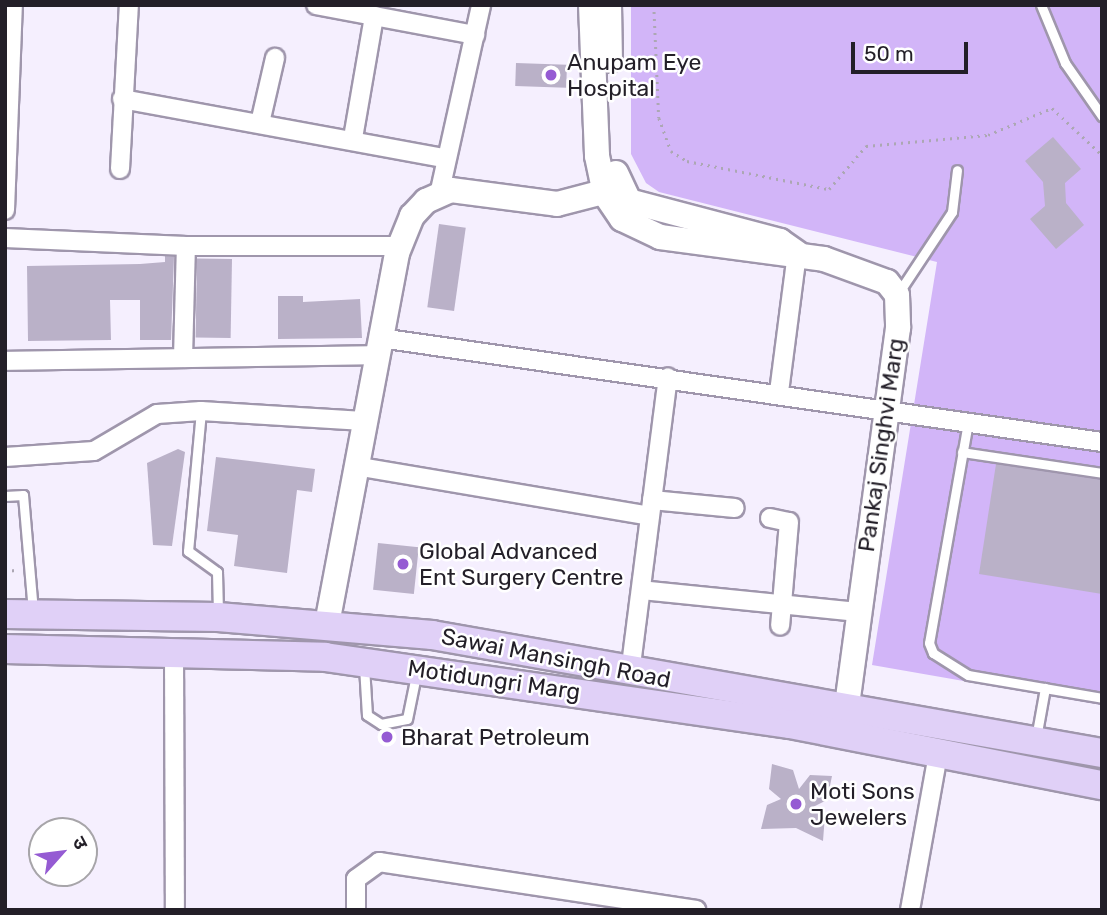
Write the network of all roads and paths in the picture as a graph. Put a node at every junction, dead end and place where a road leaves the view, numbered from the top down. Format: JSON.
{"nodes":[{"id":1,"x":13,"y":5,"type":"edge"},
{"id":2,"x":129,"y":5,"type":"edge"},
{"id":3,"x":316,"y":5,"type":"edge"},
{"id":4,"x":481,"y":5,"type":"edge"},
{"id":5,"x":591,"y":5,"type":"edge"},
{"id":6,"x":609,"y":5,"type":"edge"},
{"id":7,"x":654,"y":5,"type":"edge"},
{"id":8,"x":1041,"y":5,"type":"edge"},
{"id":9,"x":374,"y":16,"type":"junction"},
{"id":10,"x":475,"y":35,"type":"junction"},
{"id":11,"x":275,"y":58,"type":"dead end"},
{"id":12,"x":122,"y":99,"type":"junction"},
{"id":13,"x":1102,"y":116,"type":"edge"},
{"id":14,"x":260,"y":123,"type":"junction"},
{"id":15,"x":353,"y":138,"type":"junction"},
{"id":16,"x":1102,"y":155,"type":"edge"},
{"id":17,"x":445,"y":158,"type":"junction"},
{"id":18,"x":120,"y":169,"type":"dead end"},
{"id":19,"x":957,"y":170,"type":"dead end"},
{"id":20,"x":612,"y":191,"type":"junction"},
{"id":21,"x":439,"y":195,"type":"junction"},
{"id":22,"x":5,"y":210,"type":"edge"},
{"id":23,"x":5,"y":238,"type":"edge"},
{"id":24,"x":186,"y":246,"type":"junction"},
{"id":25,"x":400,"y":246,"type":"junction"},
{"id":26,"x":797,"y":254,"type":"junction"},
{"id":27,"x":897,"y":295,"type":"junction"},
{"id":28,"x":379,"y":347,"type":"junction"},
{"id":29,"x":183,"y":358,"type":"junction"},
{"id":30,"x":5,"y":361,"type":"edge"},
{"id":31,"x":668,"y":377,"type":"junction"},
{"id":32,"x":779,"y":392,"type":"junction"},
{"id":33,"x":885,"y":410,"type":"junction"},
{"id":34,"x":201,"y":411,"type":"junction"},
{"id":35,"x":364,"y":421,"type":"junction"},
{"id":36,"x":968,"y":422,"type":"junction"},
{"id":37,"x":1102,"y":442,"type":"edge"},
{"id":38,"x":962,"y":452,"type":"junction"},
{"id":39,"x":5,"y":457,"type":"edge"},
{"id":40,"x":355,"y":466,"type":"junction"},
{"id":41,"x":1102,"y":472,"type":"edge"},
{"id":42,"x":5,"y":496,"type":"edge"},
{"id":43,"x":651,"y":508,"type":"junction"},
{"id":44,"x":735,"y":508,"type":"dead end"},
{"id":45,"x":770,"y":518,"type":"dead end"},
{"id":46,"x":641,"y":590,"type":"junction"},
{"id":47,"x":782,"y":604,"type":"junction"},
{"id":48,"x":859,"y":612,"type":"junction"},
{"id":49,"x":5,"y":614,"type":"edge"},
{"id":50,"x":33,"y":614,"type":"junction"},
{"id":51,"x":218,"y":617,"type":"junction"},
{"id":52,"x":327,"y":624,"type":"junction"},
{"id":53,"x":780,"y":626,"type":"dead end"},
{"id":54,"x":5,"y":649,"type":"edge"},
{"id":55,"x":174,"y":650,"type":"junction"},
{"id":56,"x":365,"y":663,"type":"junction"},
{"id":57,"x":417,"y":670,"type":"junction"},
{"id":58,"x":630,"y":673,"type":"junction"},
{"id":59,"x":1045,"y":688,"type":"junction"},
{"id":60,"x":1102,"y":698,"type":"edge"},
{"id":61,"x":847,"y":706,"type":"junction"},
{"id":62,"x":1036,"y":741,"type":"junction"},
{"id":63,"x":1102,"y":753,"type":"edge"},
{"id":64,"x":938,"y":754,"type":"junction"},
{"id":65,"x":1102,"y":785,"type":"edge"},
{"id":66,"x":175,"y":910,"type":"edge"},
{"id":67,"x":356,"y":910,"type":"edge"},
{"id":68,"x":696,"y":910,"type":"edge"},
{"id":69,"x":910,"y":910,"type":"edge"}],
"edges":[{"from":1,"to":22,"type":"street"},
{"from":2,"to":12,"type":"street"},
{"from":3,"to":9,"type":"street"},
{"from":4,"to":10,"type":"street"},
{"from":5,"to":20,"type":"street"},
{"from":6,"to":20,"type":"street"},
{"from":7,"to":16,"type":"path"},
{"from":8,"to":13,"type":"lane"},
{"from":9,"to":10,"type":"street"},
{"from":9,"to":15,"type":"street"},
{"from":10,"to":17,"type":"street"},
{"from":11,"to":14,"type":"street"},
{"from":12,"to":14,"type":"street"},
{"from":12,"to":18,"type":"street"},
{"from":14,"to":15,"type":"street"},
{"from":15,"to":17,"type":"street"},
{"from":17,"to":21,"type":"street"},
{"from":19,"to":27,"type":"lane"},
{"from":20,"to":21,"type":"street"},
{"from":20,"to":26,"type":"street"},
{"from":21,"to":25,"type":"street"},
{"from":23,"to":24,"type":"street"},
{"from":24,"to":25,"type":"street"},
{"from":24,"to":29,"type":"street"},
{"from":25,"to":28,"type":"street"},
{"from":26,"to":27,"type":"street"},
{"from":26,"to":32,"type":"street"},
{"from":27,"to":33,"type":"street","name":"Pankaj Singhvi Marg"},
{"from":28,"to":29,"type":"street"},
{"from":28,"to":31,"type":"street"},
{"from":28,"to":35,"type":"street"},
{"from":29,"to":30,"type":"street"},
{"from":31,"to":32,"type":"street"},
{"from":31,"to":43,"type":"street"},
{"from":32,"to":33,"type":"street"},
{"from":33,"to":36,"type":"street"},
{"from":33,"to":48,"type":"street","name":"Pankaj Singhvi Marg"},
{"from":34,"to":35,"type":"street"},
{"from":34,"to":39,"type":"street"},
{"from":34,"to":51,"type":"lane"},
{"from":35,"to":40,"type":"street"},
{"from":36,"to":37,"type":"street"},
{"from":36,"to":38,"type":"lane"},
{"from":38,"to":41,"type":"lane"},
{"from":38,"to":59,"type":"lane"},
{"from":40,"to":43,"type":"street"},
{"from":40,"to":52,"type":"street"},
{"from":42,"to":50,"type":"lane"},
{"from":43,"to":44,"type":"street"},
{"from":43,"to":46,"type":"street"},
{"from":45,"to":47,"type":"street"},
{"from":46,"to":47,"type":"street"},
{"from":46,"to":58,"type":"street"},
{"from":47,"to":48,"type":"street"},
{"from":47,"to":53,"type":"street"},
{"from":48,"to":61,"type":"street","name":"Pankaj Singhvi Marg"},
{"from":49,"to":50,"type":"main road","name":"Sawai Mansingh Road"},
{"from":50,"to":51,"type":"main road","name":"Sawai Mansingh Road"},
{"from":51,"to":52,"type":"main road","name":"Sawai Mansingh Road"},
{"from":52,"to":58,"type":"main road","name":"Sawai Mansingh Road"},
{"from":54,"to":55,"type":"main road","name":"Motidungri Marg"},
{"from":55,"to":56,"type":"main road","name":"Motidungri Marg"},
{"from":55,"to":66,"type":"street"},
{"from":56,"to":57,"type":"main road","name":"Motidungri Marg"},
{"from":56,"to":57,"type":"lane"},
{"from":57,"to":64,"type":"main road","name":"Motidungri Marg"},
{"from":58,"to":61,"type":"main road","name":"Sawai Mansingh Road"},
{"from":59,"to":60,"type":"lane"},
{"from":59,"to":62,"type":"lane"},
{"from":61,"to":62,"type":"main road","name":"Sawai Mansingh Road"},
{"from":62,"to":63,"type":"main road","name":"Sawai Mansingh Road"},
{"from":64,"to":65,"type":"main road","name":"Motidungri Marg"},
{"from":64,"to":69,"type":"street"},
{"from":67,"to":68,"type":"street"}]}
